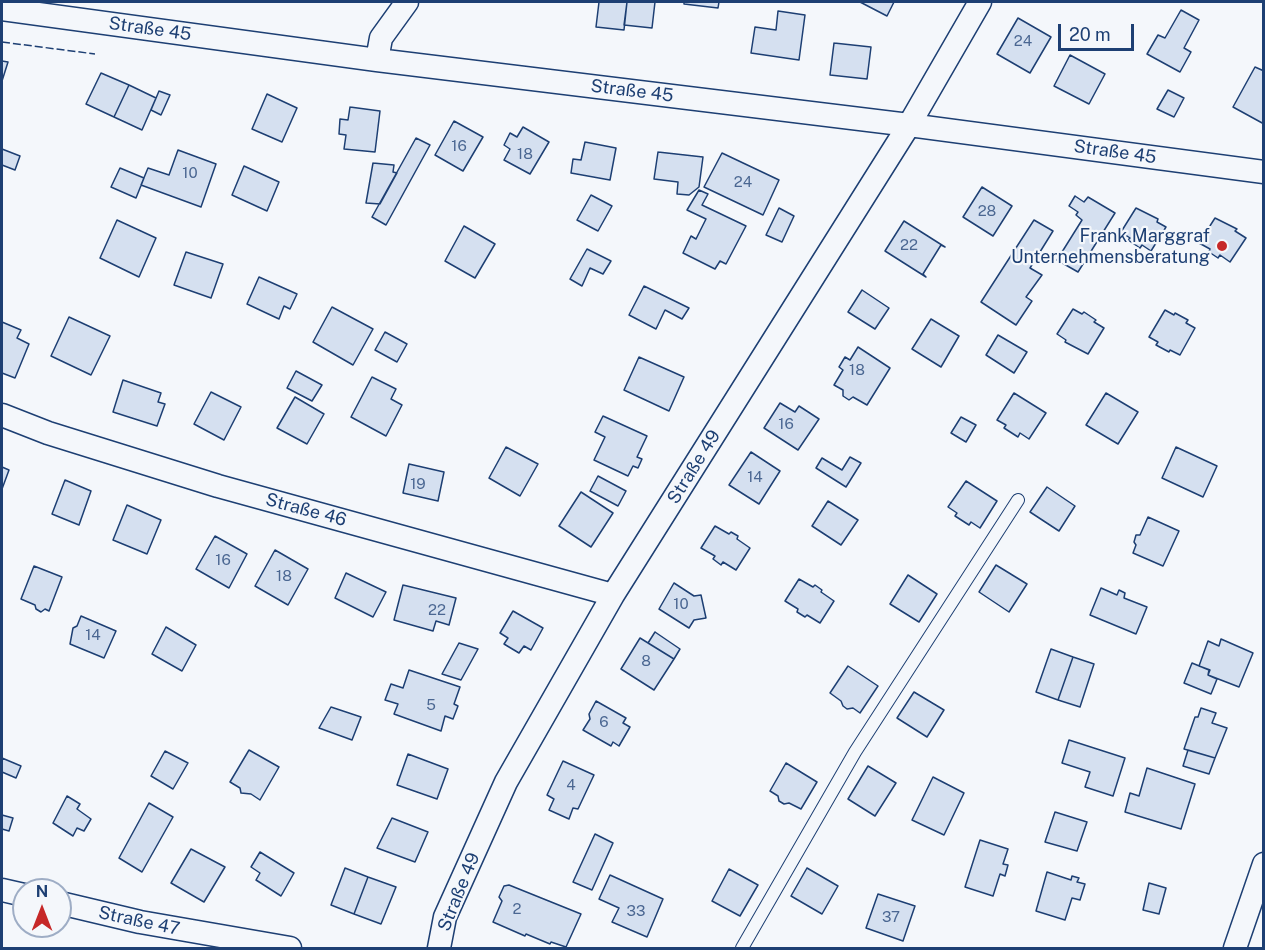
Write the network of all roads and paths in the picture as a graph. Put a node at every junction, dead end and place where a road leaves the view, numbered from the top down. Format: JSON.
{"nodes":[{"id":1,"x":407,"y":2,"type":"edge"},
{"id":2,"x":980,"y":2,"type":"edge"},
{"id":3,"x":2,"y":9,"type":"edge"},
{"id":4,"x":376,"y":60,"type":"junction"},
{"id":5,"x":909,"y":125,"type":"junction"},
{"id":6,"x":1263,"y":172,"type":"edge"},
{"id":7,"x":2,"y":415,"type":"edge"},
{"id":8,"x":1018,"y":500,"type":"dead end"},
{"id":9,"x":613,"y":595,"type":"junction"},
{"id":10,"x":1263,"y":864,"type":"edge"},
{"id":11,"x":72,"y":906,"type":"edge"},
{"id":12,"x":290,"y":948,"type":"edge"},
{"id":13,"x":439,"y":948,"type":"edge"},
{"id":14,"x":742,"y":948,"type":"edge"},
{"id":15,"x":1235,"y":948,"type":"edge"}],
"edges":[{"from":1,"to":4,"type":"street"},
{"from":2,"to":5,"type":"street","name":"Straße 49"},
{"from":3,"to":4,"type":"street","name":"Straße 45"},
{"from":4,"to":5,"type":"street","name":"Straße 45"},
{"from":5,"to":6,"type":"street","name":"Straße 45"},
{"from":5,"to":9,"type":"street","name":"Straße 49"},
{"from":7,"to":9,"type":"street","name":"Straße 46"},
{"from":8,"to":14,"type":"lane"},
{"from":9,"to":13,"type":"street","name":"Straße 49"},
{"from":10,"to":15,"type":"street"},
{"from":11,"to":12,"type":"street","name":"Straße 47"}]}
